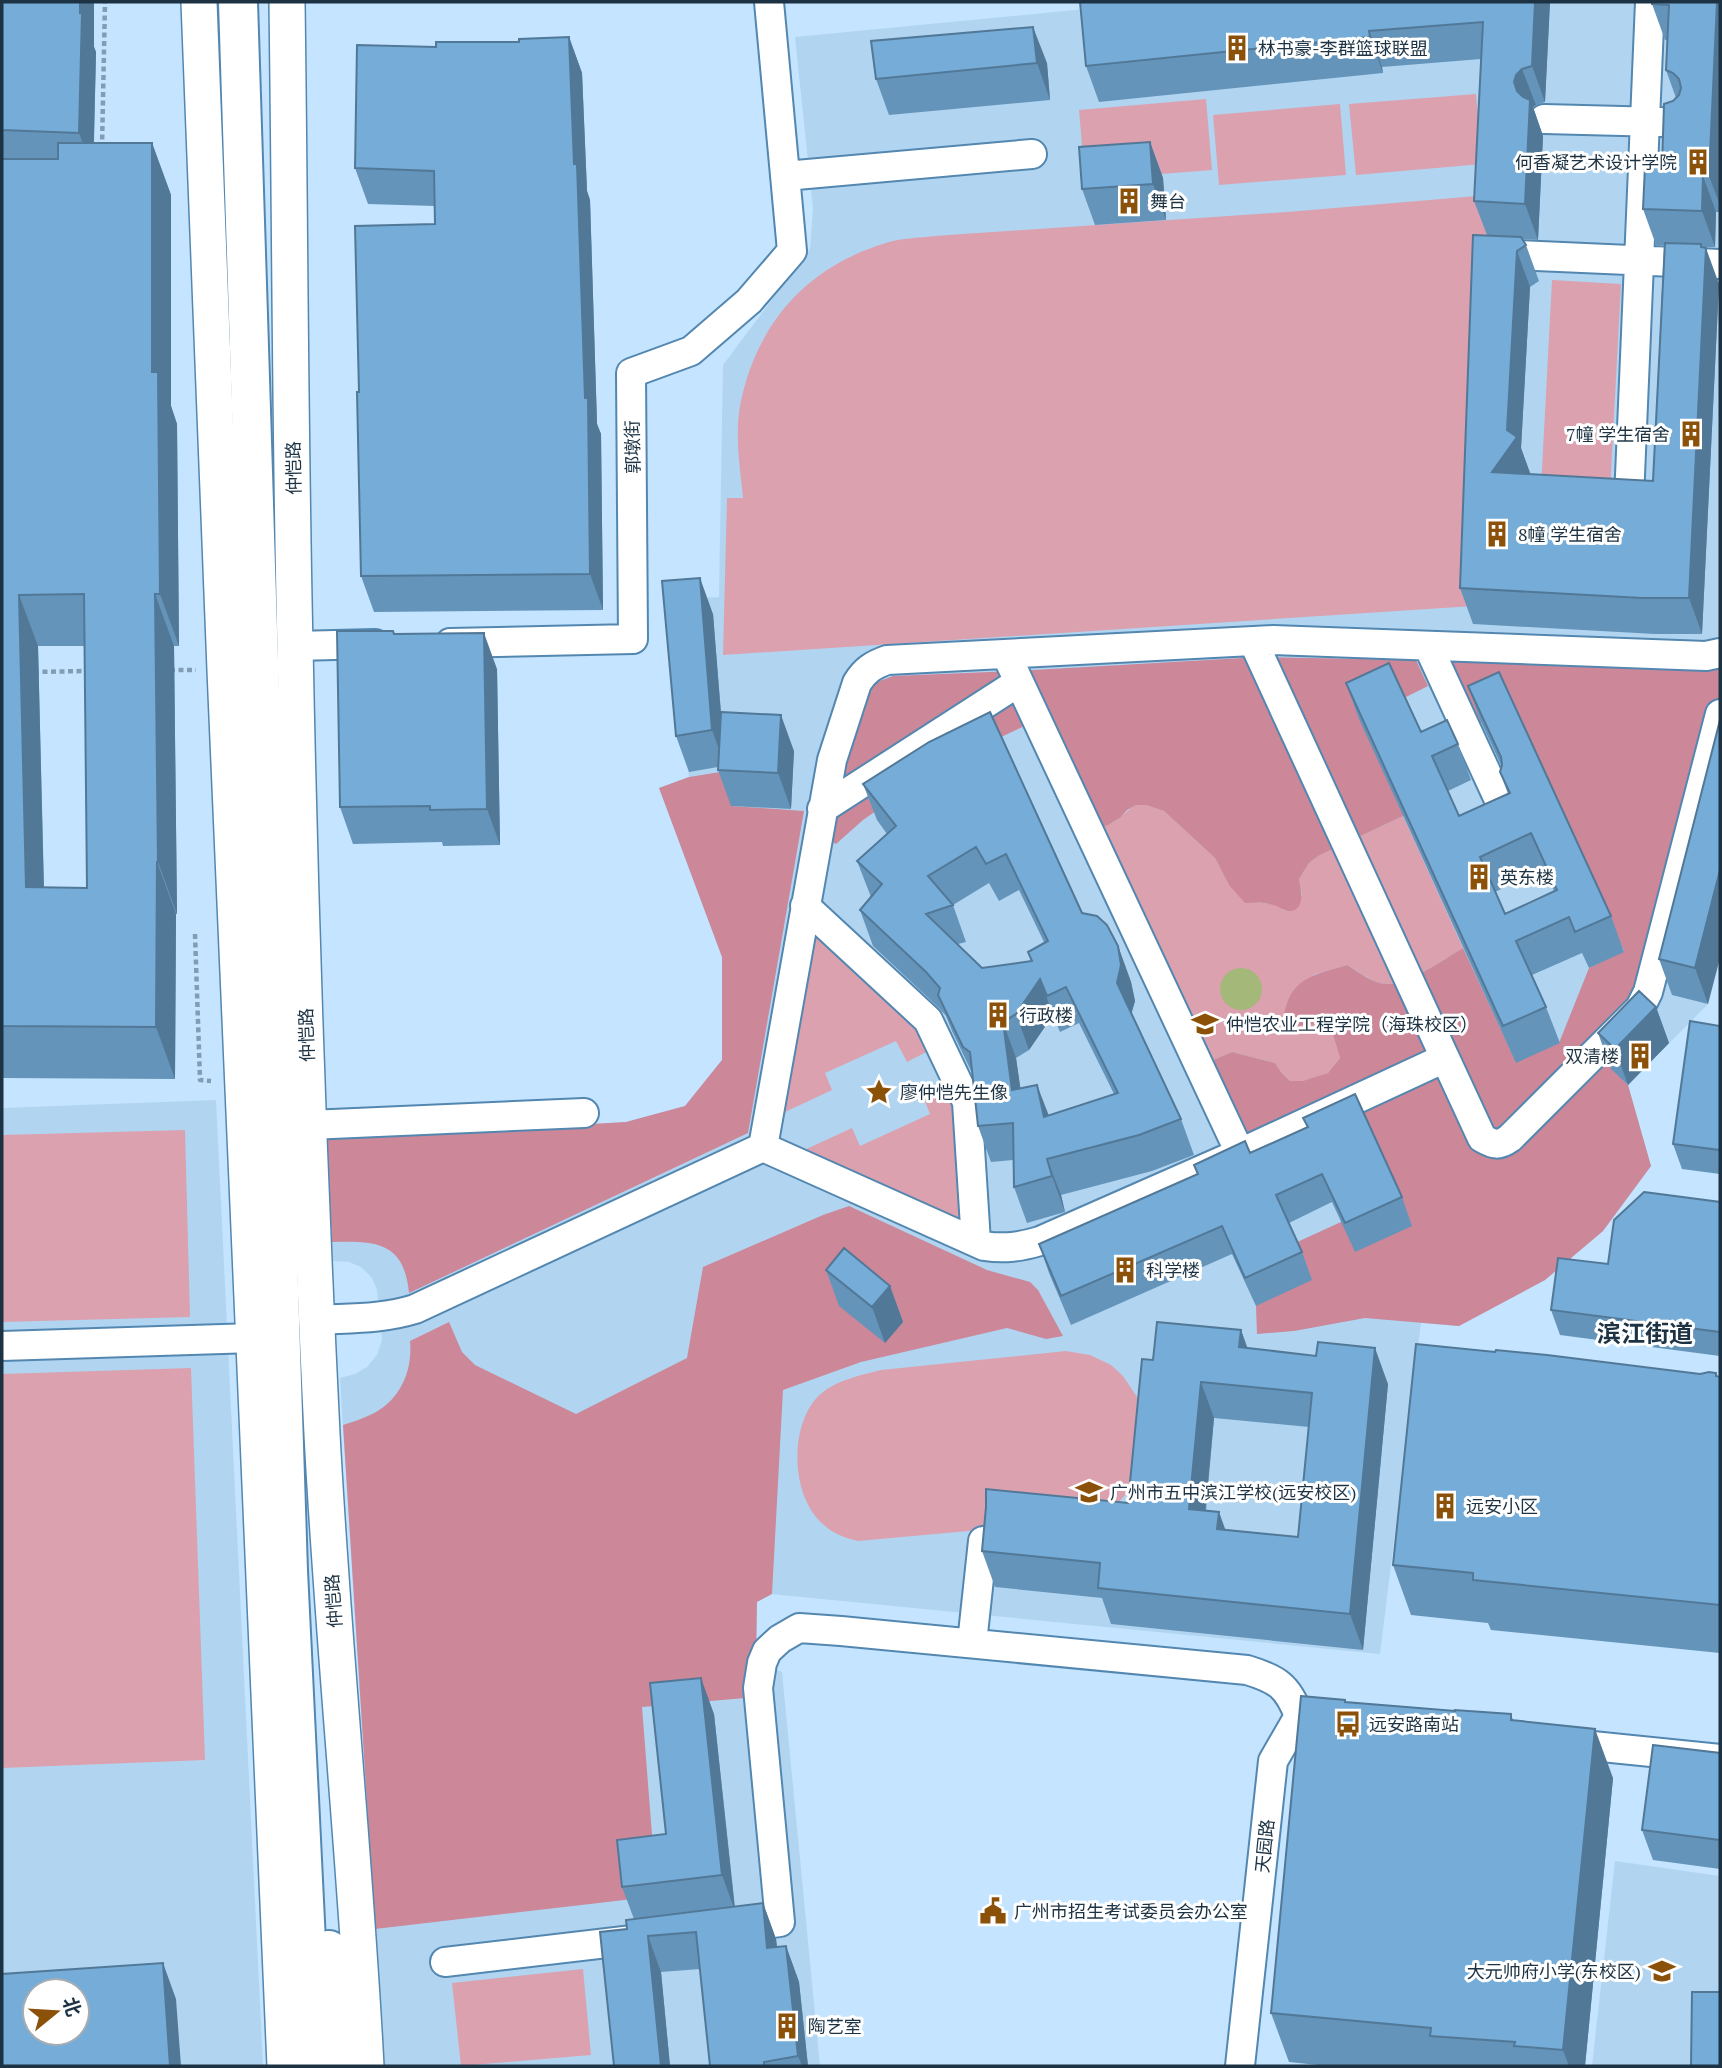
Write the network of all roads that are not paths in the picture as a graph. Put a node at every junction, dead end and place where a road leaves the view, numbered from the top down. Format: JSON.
{"nodes":[{"id":1,"x":199,"y":2,"type":"edge"},
{"id":2,"x":238,"y":2,"type":"edge"},
{"id":3,"x":244,"y":2,"type":"edge"},
{"id":4,"x":287,"y":2,"type":"edge"},
{"id":5,"x":769,"y":2,"type":"edge"},
{"id":6,"x":1650,"y":2,"type":"edge"},
{"id":7,"x":240,"y":62,"type":"junction"},
{"id":8,"x":1544,"y":119,"type":"dead end"},
{"id":9,"x":1645,"y":122,"type":"junction"},
{"id":10,"x":1678,"y":122,"type":"edge"},
{"id":11,"x":1032,"y":154,"type":"dead end"},
{"id":12,"x":785,"y":176,"type":"junction"},
{"id":13,"x":1487,"y":254,"type":"edge"},
{"id":14,"x":1639,"y":261,"type":"junction"},
{"id":15,"x":1720,"y":264,"type":"edge"},
{"id":16,"x":1629,"y":499,"type":"edge"},
{"id":17,"x":1253,"y":641,"type":"junction"},
{"id":18,"x":295,"y":646,"type":"junction"},
{"id":19,"x":1427,"y":646,"type":"junction"},
{"id":20,"x":1720,"y":653,"type":"edge"},
{"id":21,"x":1006,"y":654,"type":"junction"},
{"id":22,"x":1019,"y":682,"type":"junction"},
{"id":23,"x":1720,"y":714,"type":"edge"},
{"id":24,"x":1499,"y":800,"type":"edge"},
{"id":25,"x":822,"y":810,"type":"junction"},
{"id":26,"x":805,"y":906,"type":"junction"},
{"id":27,"x":1445,"y":1058,"type":"junction"},
{"id":28,"x":584,"y":1113,"type":"dead end"},
{"id":29,"x":309,"y":1125,"type":"junction"},
{"id":30,"x":763,"y":1147,"type":"junction"},
{"id":31,"x":1240,"y":1153,"type":"junction"},
{"id":32,"x":976,"y":1242,"type":"junction"},
{"id":33,"x":317,"y":1320,"type":"junction"},
{"id":34,"x":254,"y":1338,"type":"junction"},
{"id":35,"x":2,"y":1346,"type":"edge"},
{"id":36,"x":983,"y":1541,"type":"edge"},
{"id":37,"x":288,"y":1571,"type":"junction"},
{"id":38,"x":972,"y":1643,"type":"junction"},
{"id":39,"x":1544,"y":1741,"type":"edge"},
{"id":40,"x":1720,"y":1759,"type":"edge"},
{"id":41,"x":712,"y":1930,"type":"edge"},
{"id":42,"x":672,"y":1935,"type":"edge"},
{"id":43,"x":445,"y":1962,"type":"dead end"},
{"id":44,"x":285,"y":2066,"type":"edge"},
{"id":45,"x":312,"y":2066,"type":"edge"},
{"id":46,"x":342,"y":2066,"type":"edge"},
{"id":47,"x":366,"y":2066,"type":"edge"},
{"id":48,"x":1240,"y":2066,"type":"edge"}],
"edges":[{"from":1,"to":34,"type":"main road"},
{"from":2,"to":7,"type":"highway"},
{"from":3,"to":7,"type":"highway"},
{"from":4,"to":18,"type":"main road","name":"仲恺路"},
{"from":5,"to":12,"type":"street","name":"郭墩街"},
{"from":6,"to":9,"type":"street"},
{"from":7,"to":37,"type":"highway"},
{"from":8,"to":9,"type":"street"},
{"from":9,"to":10,"type":"street"},
{"from":9,"to":14,"type":"street"},
{"from":11,"to":12,"type":"street"},
{"from":12,"to":18,"type":"street","name":"郭墩街"},
{"from":13,"to":14,"type":"street"},
{"from":14,"to":15,"type":"street"},
{"from":14,"to":16,"type":"street"},
{"from":17,"to":19,"type":"street"},
{"from":17,"to":21,"type":"street"},
{"from":17,"to":27,"type":"street"},
{"from":18,"to":29,"type":"main road","name":"仲恺路"},
{"from":19,"to":20,"type":"street"},
{"from":19,"to":24,"type":"street"},
{"from":21,"to":22,"type":"street"},
{"from":21,"to":25,"type":"street"},
{"from":22,"to":25,"type":"street"},
{"from":22,"to":31,"type":"street"},
{"from":23,"to":27,"type":"street"},
{"from":25,"to":26,"type":"street"},
{"from":26,"to":30,"type":"street"},
{"from":26,"to":32,"type":"street"},
{"from":27,"to":31,"type":"street"},
{"from":28,"to":29,"type":"street"},
{"from":29,"to":33,"type":"main road","name":"仲恺路"},
{"from":30,"to":32,"type":"street"},
{"from":30,"to":33,"type":"street"},
{"from":31,"to":32,"type":"street"},
{"from":33,"to":47,"type":"main road","name":"仲恺路"},
{"from":34,"to":35,"type":"street"},
{"from":34,"to":44,"type":"main road"},
{"from":36,"to":38,"type":"street"},
{"from":37,"to":45,"type":"highway"},
{"from":37,"to":46,"type":"highway"},
{"from":38,"to":41,"type":"street"},
{"from":38,"to":48,"type":"street","name":"天园路"},
{"from":39,"to":40,"type":"street"},
{"from":42,"to":43,"type":"street"}]}
